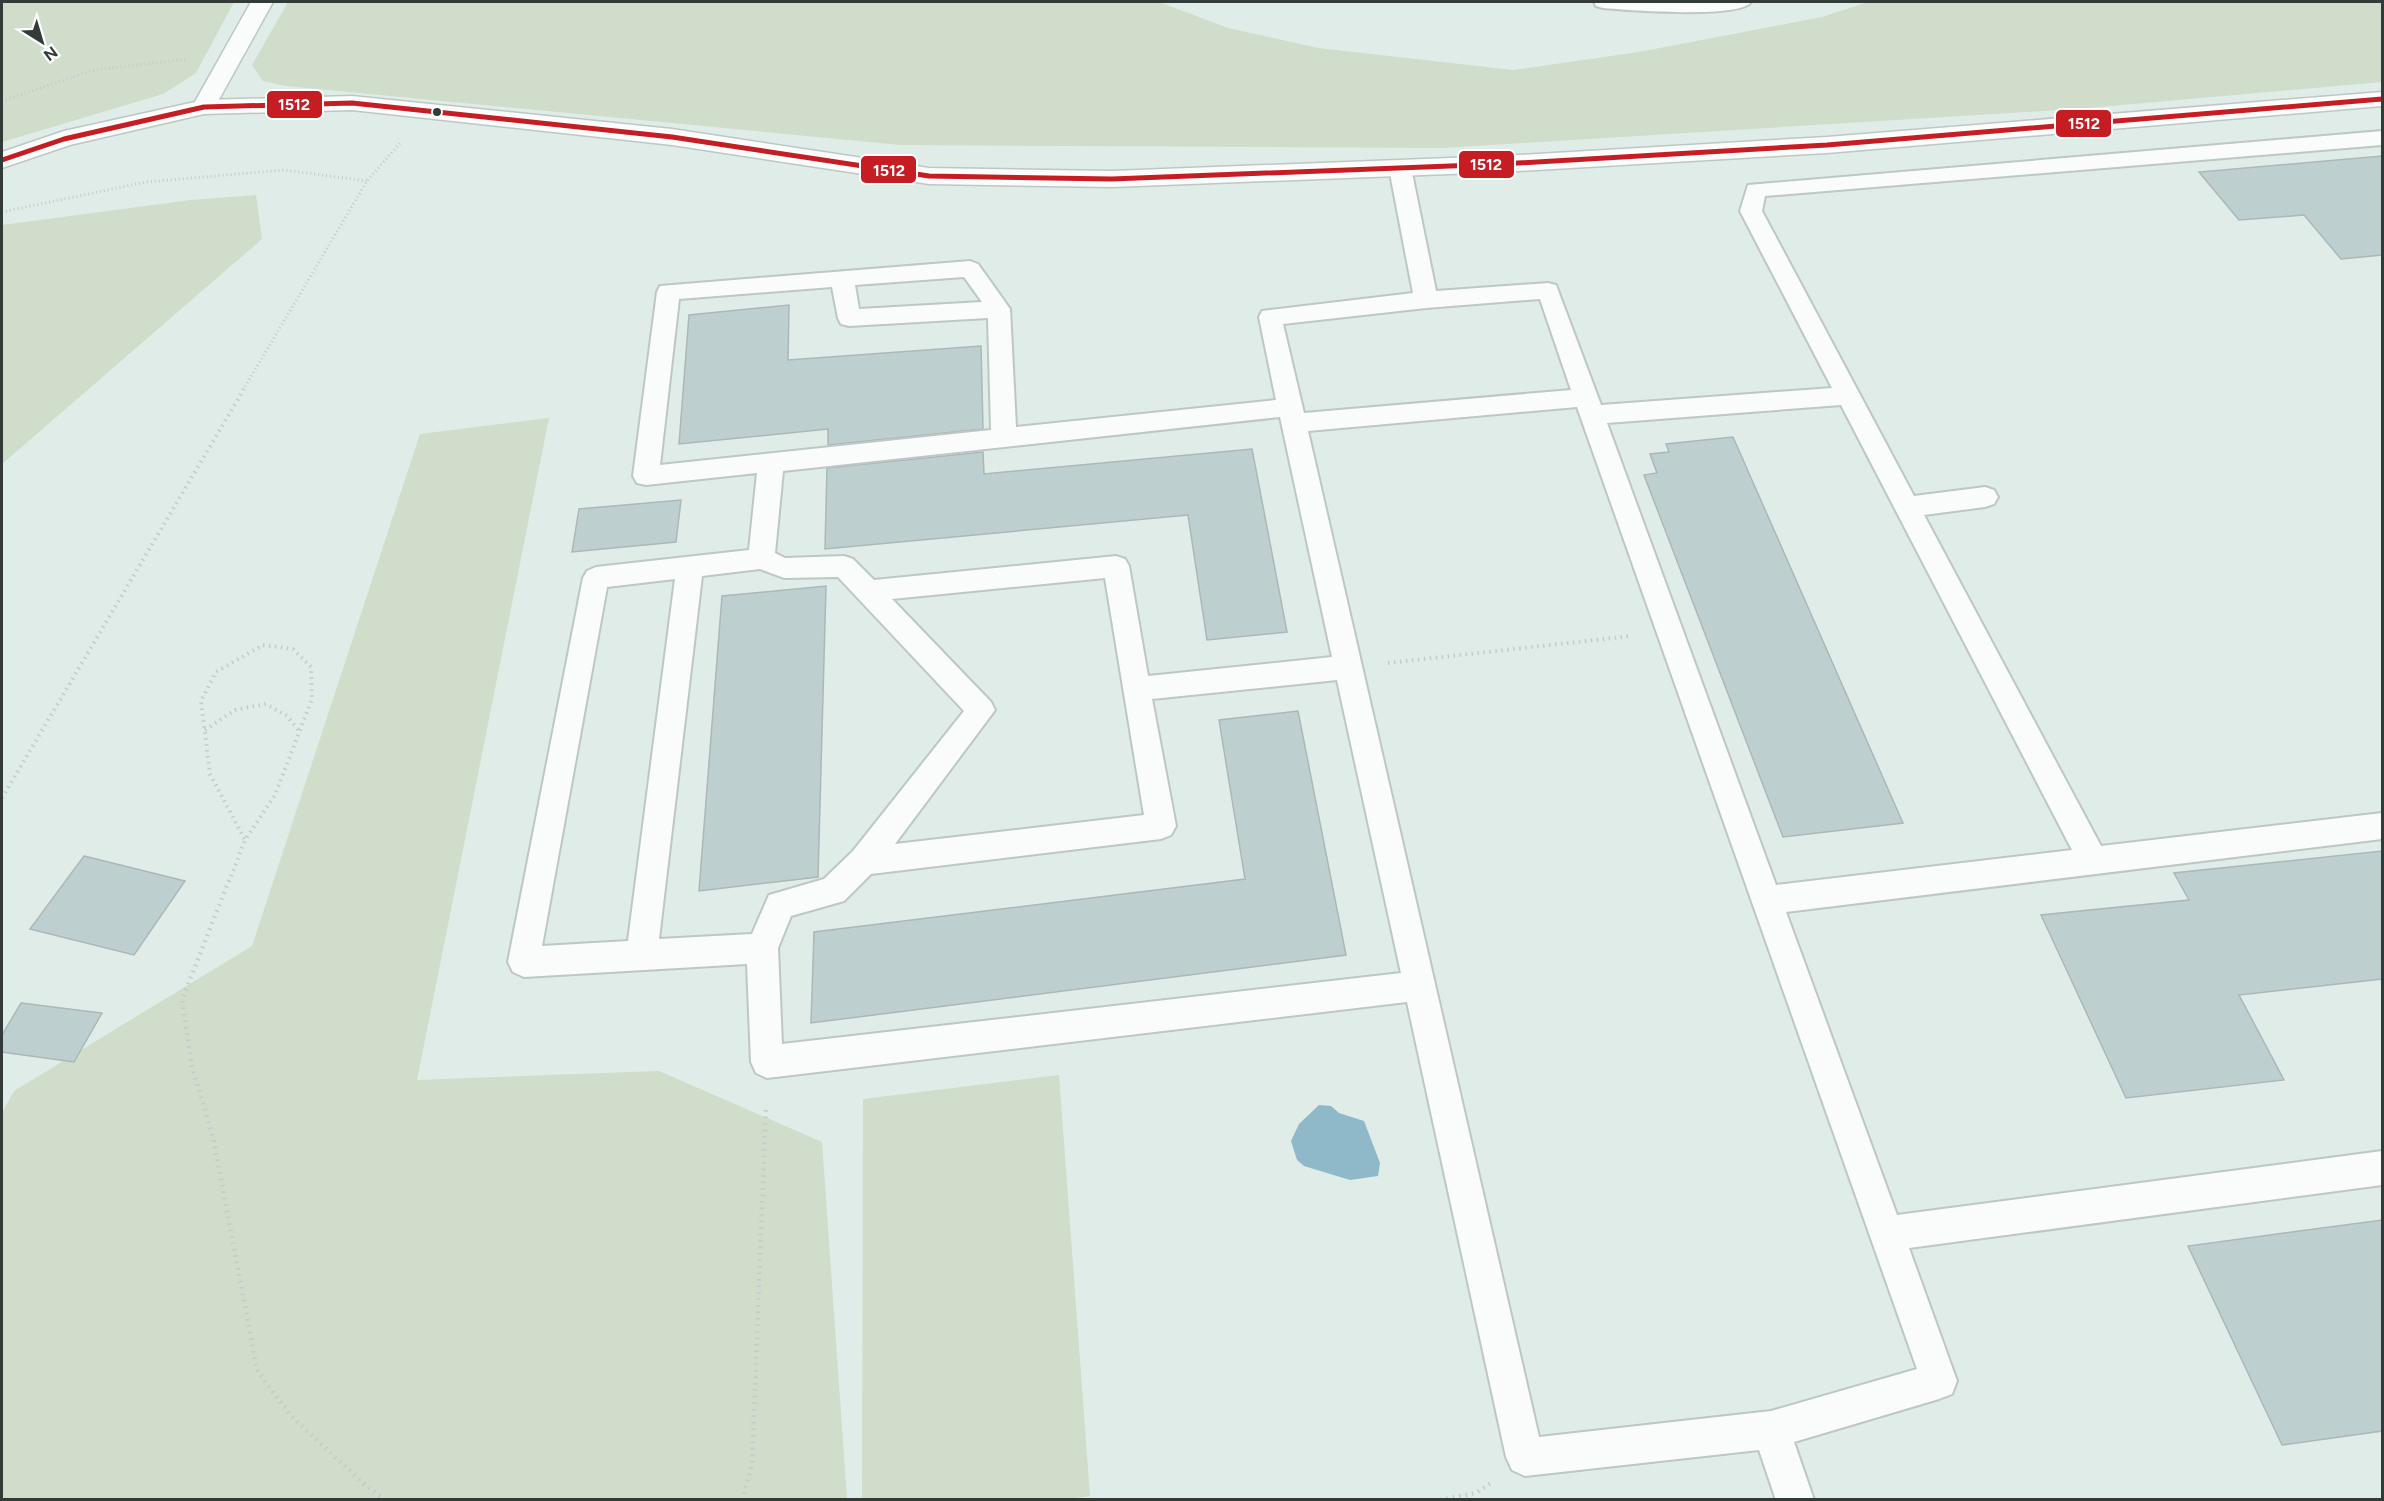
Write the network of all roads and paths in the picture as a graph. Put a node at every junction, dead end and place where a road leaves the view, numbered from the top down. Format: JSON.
{"nodes":[{"id":1,"x":262,"y":2,"type":"edge"},
{"id":2,"x":1603,"y":2,"type":"edge"},
{"id":3,"x":1742,"y":2,"type":"edge"},
{"id":4,"x":232,"y":53,"type":"junction"},
{"id":5,"x":2382,"y":99,"type":"edge"},
{"id":6,"x":2,"y":101,"type":"edge"},
{"id":7,"x":204,"y":107,"type":"junction"},
{"id":8,"x":429,"y":110,"type":"junction"},
{"id":9,"x":2382,"y":138,"type":"edge"},
{"id":10,"x":2,"y":160,"type":"edge"},
{"id":11,"x":1400,"y":168,"type":"junction"},
{"id":12,"x":367,"y":181,"type":"junction"},
{"id":13,"x":2,"y":212,"type":"edge"},
{"id":14,"x":842,"y":278,"type":"junction"},
{"id":15,"x":1426,"y":300,"type":"junction"},
{"id":16,"x":999,"y":309,"type":"junction"},
{"id":17,"x":1848,"y":396,"type":"junction"},
{"id":18,"x":1590,"y":406,"type":"junction"},
{"id":19,"x":1292,"y":415,"type":"junction"},
{"id":20,"x":1005,"y":438,"type":"junction"},
{"id":21,"x":771,"y":463,"type":"junction"},
{"id":22,"x":1985,"y":497,"type":"dead end"},
{"id":23,"x":1907,"y":507,"type":"junction"},
{"id":24,"x":761,"y":559,"type":"junction"},
{"id":25,"x":690,"y":567,"type":"junction"},
{"id":26,"x":868,"y":591,"type":"junction"},
{"id":27,"x":1670,"y":632,"type":"junction"},
{"id":28,"x":1349,"y":667,"type":"junction"},
{"id":29,"x":1136,"y":689,"type":"junction"},
{"id":30,"x":205,"y":730,"type":"junction"},
{"id":31,"x":299,"y":731,"type":"junction"},
{"id":32,"x":2,"y":798,"type":"edge"},
{"id":33,"x":2382,"y":826,"type":"edge"},
{"id":34,"x":245,"y":840,"type":"junction"},
{"id":35,"x":864,"y":861,"type":"junction"},
{"id":36,"x":2093,"y":861,"type":"junction"},
{"id":37,"x":1766,"y":900,"type":"junction"},
{"id":38,"x":762,"y":948,"type":"junction"},
{"id":39,"x":642,"y":955,"type":"junction"},
{"id":40,"x":1419,"y":986,"type":"junction"},
{"id":41,"x":767,"y":1062,"type":"junction"},
{"id":42,"x":2382,"y":1168,"type":"edge"},
{"id":43,"x":1886,"y":1234,"type":"junction"},
{"id":44,"x":1772,"y":1430,"type":"junction"},
{"id":45,"x":1525,"y":1457,"type":"junction"},
{"id":46,"x":384,"y":1500,"type":"edge"},
{"id":47,"x":742,"y":1500,"type":"edge"},
{"id":48,"x":1440,"y":1500,"type":"edge"},
{"id":49,"x":1796,"y":1500,"type":"edge"}],
"edges":[{"from":1,"to":4,"type":"main road"},
{"from":2,"to":3,"type":"lane"},
{"from":4,"to":6,"type":"path"},
{"from":4,"to":7,"type":"main road"},
{"from":5,"to":11,"type":"main road"},
{"from":7,"to":8,"type":"main road"},
{"from":7,"to":10,"type":"main road"},
{"from":8,"to":11,"type":"main road"},
{"from":8,"to":12,"type":"path"},
{"from":9,"to":17,"type":"lane"},
{"from":11,"to":15,"type":"lane"},
{"from":12,"to":13,"type":"path"},
{"from":12,"to":32,"type":"path"},
{"from":14,"to":16,"type":"lane"},
{"from":14,"to":16,"type":"lane"},
{"from":14,"to":21,"type":"lane"},
{"from":15,"to":18,"type":"lane"},
{"from":15,"to":19,"type":"lane"},
{"from":16,"to":20,"type":"lane"},
{"from":17,"to":18,"type":"lane"},
{"from":17,"to":23,"type":"lane"},
{"from":18,"to":19,"type":"lane"},
{"from":18,"to":27,"type":"lane"},
{"from":19,"to":20,"type":"lane"},
{"from":19,"to":28,"type":"lane"},
{"from":20,"to":21,"type":"lane"},
{"from":21,"to":24,"type":"lane"},
{"from":22,"to":23,"type":"lane"},
{"from":23,"to":36,"type":"lane"},
{"from":24,"to":25,"type":"lane"},
{"from":24,"to":26,"type":"lane"},
{"from":25,"to":39,"type":"lane"},
{"from":25,"to":39,"type":"lane"},
{"from":26,"to":29,"type":"lane"},
{"from":26,"to":35,"type":"lane"},
{"from":27,"to":28,"type":"path"},
{"from":27,"to":37,"type":"lane"},
{"from":28,"to":29,"type":"lane"},
{"from":28,"to":40,"type":"lane"},
{"from":29,"to":35,"type":"lane"},
{"from":30,"to":31,"type":"path"},
{"from":30,"to":31,"type":"path"},
{"from":30,"to":34,"type":"path"},
{"from":31,"to":34,"type":"path"},
{"from":33,"to":36,"type":"lane"},
{"from":34,"to":46,"type":"path"},
{"from":35,"to":38,"type":"lane"},
{"from":36,"to":37,"type":"lane"},
{"from":37,"to":43,"type":"lane"},
{"from":38,"to":39,"type":"lane"},
{"from":38,"to":41,"type":"lane"},
{"from":40,"to":41,"type":"lane"},
{"from":40,"to":45,"type":"lane"},
{"from":41,"to":47,"type":"path"},
{"from":42,"to":43,"type":"lane"},
{"from":43,"to":44,"type":"lane"},
{"from":44,"to":45,"type":"lane"},
{"from":44,"to":49,"type":"lane"},
{"from":45,"to":48,"type":"path"}]}
